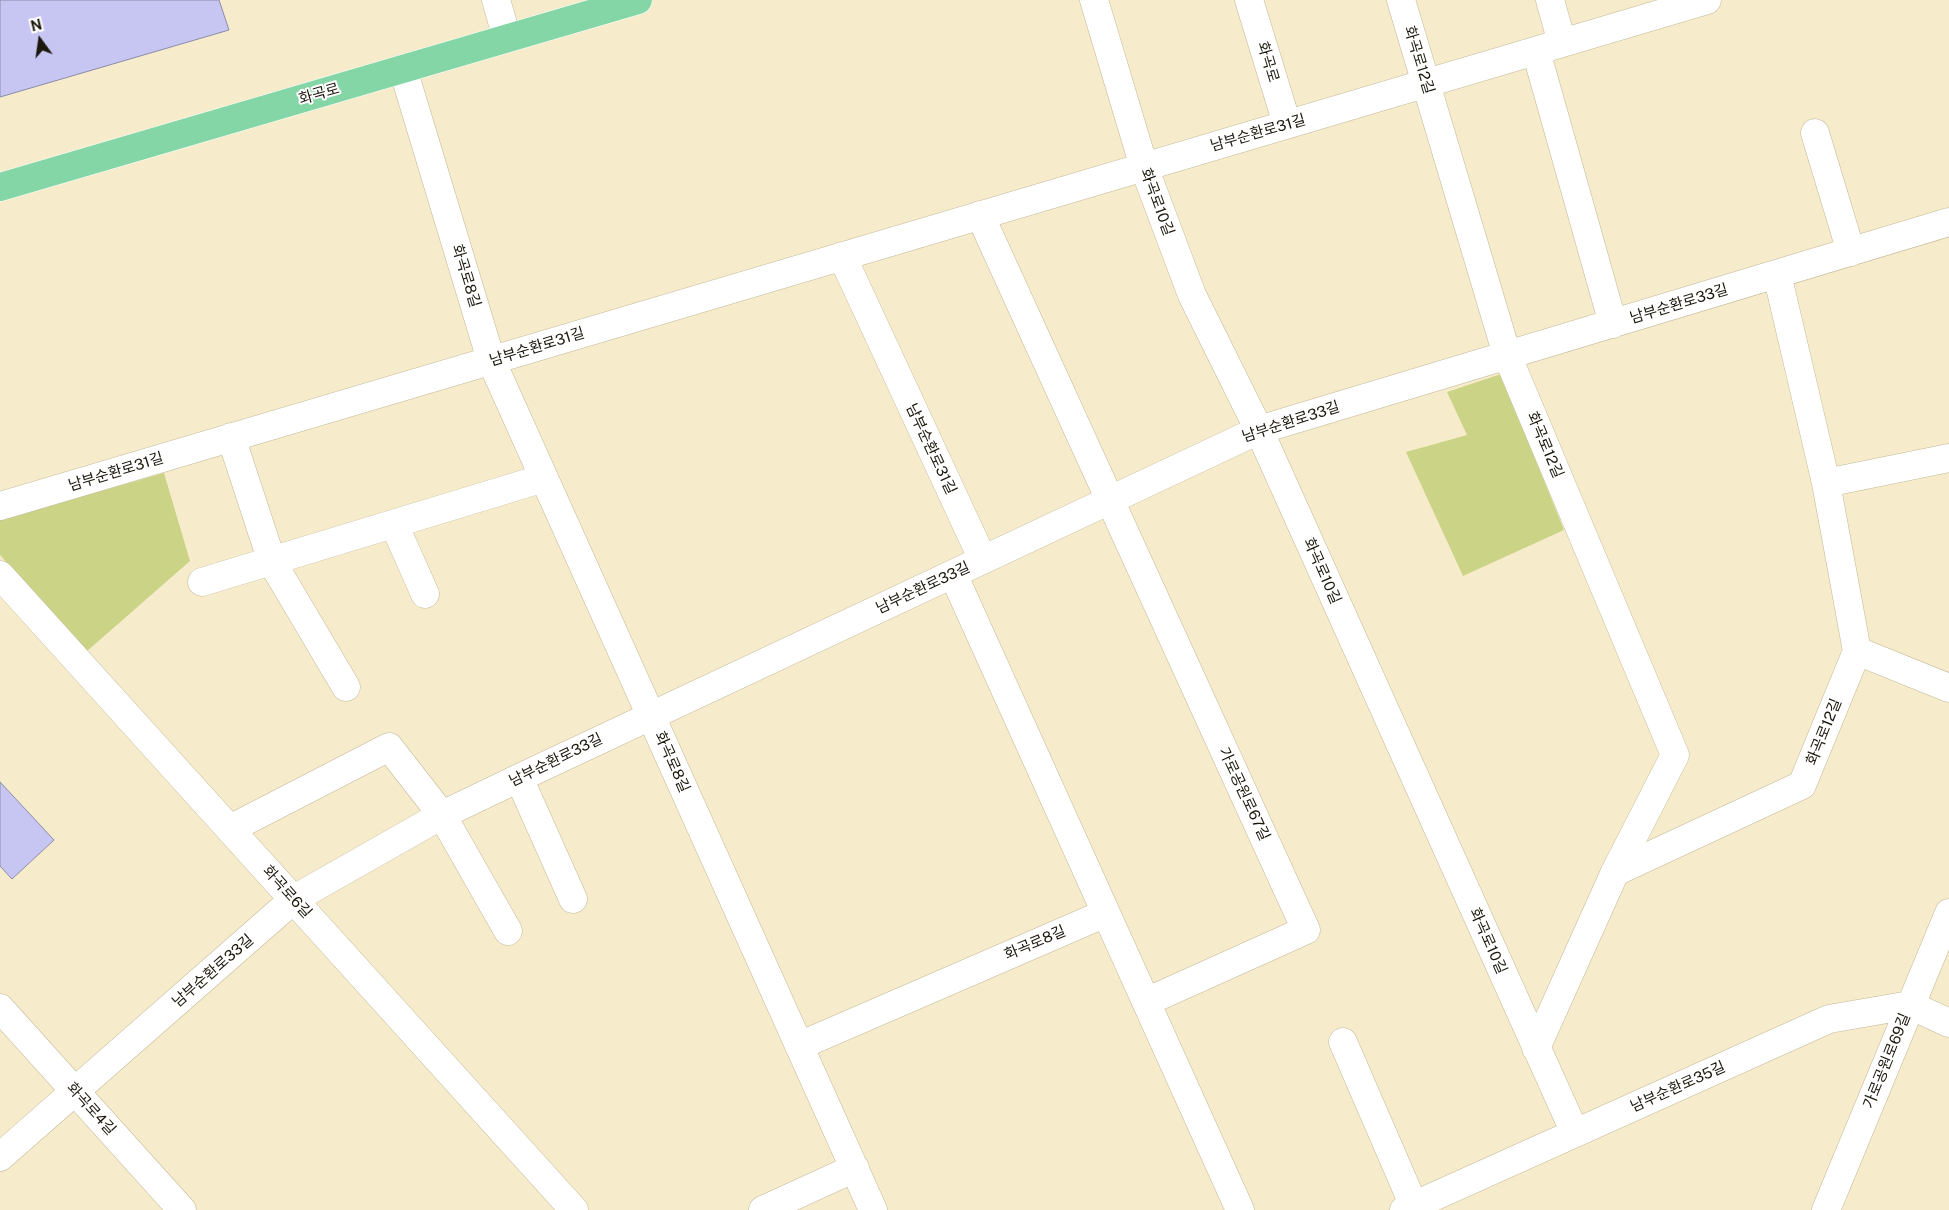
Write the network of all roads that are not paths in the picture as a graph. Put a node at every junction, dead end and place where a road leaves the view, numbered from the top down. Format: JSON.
{"nodes":[{"id":1,"x":496,"y":0,"type":"edge"},
{"id":2,"x":638,"y":0,"type":"edge"},
{"id":3,"x":1094,"y":0,"type":"edge"},
{"id":4,"x":1249,"y":0,"type":"edge"},
{"id":5,"x":1401,"y":0,"type":"edge"},
{"id":6,"x":1550,"y":0,"type":"edge"},
{"id":7,"x":1706,"y":0,"type":"edge"},
{"id":8,"x":508,"y":38,"type":"junction"},
{"id":9,"x":1562,"y":43,"type":"junction"},
{"id":10,"x":1536,"y":51,"type":"junction"},
{"id":11,"x":402,"y":69,"type":"junction"},
{"id":12,"x":1426,"y":83,"type":"junction"},
{"id":13,"x":1287,"y":124,"type":"junction"},
{"id":14,"x":1814,"y":133,"type":"dead end"},
{"id":15,"x":1144,"y":167,"type":"junction"},
{"id":16,"x":0,"y":187,"type":"edge"},
{"id":17,"x":980,"y":215,"type":"junction"},
{"id":18,"x":1949,"y":222,"type":"edge"},
{"id":19,"x":1851,"y":252,"type":"junction"},
{"id":20,"x":842,"y":256,"type":"junction"},
{"id":21,"x":1777,"y":274,"type":"junction"},
{"id":22,"x":1613,"y":324,"type":"junction"},
{"id":23,"x":1507,"y":355,"type":"junction"},
{"id":24,"x":491,"y":360,"type":"junction"},
{"id":25,"x":1258,"y":430,"type":"junction"},
{"id":26,"x":232,"y":437,"type":"junction"},
{"id":27,"x":1949,"y":458,"type":"edge"},
{"id":28,"x":544,"y":478,"type":"junction"},
{"id":29,"x":1826,"y":483,"type":"junction"},
{"id":30,"x":1110,"y":499,"type":"junction"},
{"id":31,"x":0,"y":506,"type":"edge"},
{"id":32,"x":394,"y":524,"type":"junction"},
{"id":33,"x":983,"y":560,"type":"junction"},
{"id":34,"x":272,"y":562,"type":"junction"},
{"id":35,"x":953,"y":574,"type":"junction"},
{"id":36,"x":0,"y":575,"type":"edge"},
{"id":37,"x":202,"y":582,"type":"dead end"},
{"id":38,"x":425,"y":594,"type":"dead end"},
{"id":39,"x":1857,"y":652,"type":"junction"},
{"id":40,"x":346,"y":687,"type":"dead end"},
{"id":41,"x":1949,"y":688,"type":"edge"},
{"id":42,"x":651,"y":715,"type":"junction"},
{"id":43,"x":518,"y":778,"type":"junction"},
{"id":44,"x":442,"y":815,"type":"junction"},
{"id":45,"x":230,"y":829,"type":"junction"},
{"id":46,"x":1615,"y":872,"type":"junction"},
{"id":47,"x":294,"y":899,"type":"junction"},
{"id":48,"x":573,"y":899,"type":"dead end"},
{"id":49,"x":1106,"y":913,"type":"junction"},
{"id":50,"x":1949,"y":913,"type":"edge"},
{"id":51,"x":508,"y":931,"type":"dead end"},
{"id":52,"x":1146,"y":1002,"type":"junction"},
{"id":53,"x":1910,"y":1005,"type":"junction"},
{"id":54,"x":0,"y":1008,"type":"edge"},
{"id":55,"x":1949,"y":1023,"type":"edge"},
{"id":56,"x":1343,"y":1042,"type":"dead end"},
{"id":57,"x":799,"y":1046,"type":"junction"},
{"id":58,"x":1536,"y":1048,"type":"junction"},
{"id":59,"x":75,"y":1091,"type":"junction"},
{"id":60,"x":1575,"y":1134,"type":"junction"},
{"id":61,"x":0,"y":1157,"type":"edge"},
{"id":62,"x":854,"y":1168,"type":"junction"},
{"id":63,"x":1409,"y":1208,"type":"edge"},
{"id":64,"x":182,"y":1210,"type":"edge"},
{"id":65,"x":574,"y":1210,"type":"edge"},
{"id":66,"x":763,"y":1210,"type":"edge"},
{"id":67,"x":873,"y":1210,"type":"edge"},
{"id":68,"x":1240,"y":1210,"type":"edge"},
{"id":69,"x":1826,"y":1210,"type":"edge"}],
"edges":[{"from":1,"to":8,"type":"street"},
{"from":2,"to":8,"type":"main road","name":"화곡로"},
{"from":3,"to":15,"type":"street","name":"화곡로10길"},
{"from":4,"to":13,"type":"street","name":"화곡로"},
{"from":5,"to":12,"type":"street","name":"화곡로12길"},
{"from":6,"to":9,"type":"street"},
{"from":7,"to":9,"type":"street","name":"남부순환로31길"},
{"from":8,"to":11,"type":"main road","name":"화곡로"},
{"from":9,"to":10,"type":"street","name":"남부순환로31길"},
{"from":10,"to":12,"type":"street","name":"남부순환로31길"},
{"from":10,"to":22,"type":"street"},
{"from":11,"to":16,"type":"main road","name":"화곡로"},
{"from":11,"to":24,"type":"street","name":"화곡로8길"},
{"from":12,"to":13,"type":"street","name":"남부순환로31길"},
{"from":12,"to":23,"type":"street","name":"화곡로12길"},
{"from":13,"to":15,"type":"street","name":"남부순환로31길"},
{"from":14,"to":19,"type":"street"},
{"from":15,"to":17,"type":"street","name":"남부순환로31길"},
{"from":15,"to":25,"type":"street","name":"화곡로10길"},
{"from":17,"to":20,"type":"street","name":"남부순환로31길"},
{"from":17,"to":30,"type":"street"},
{"from":18,"to":19,"type":"street","name":"남부순환로33길"},
{"from":19,"to":21,"type":"street","name":"남부순환로33길"},
{"from":20,"to":24,"type":"street","name":"남부순환로31길"},
{"from":20,"to":33,"type":"street","name":"남부순환로31길"},
{"from":21,"to":22,"type":"street","name":"남부순환로33길"},
{"from":21,"to":29,"type":"street"},
{"from":22,"to":23,"type":"street","name":"남부순환로33길"},
{"from":23,"to":25,"type":"street","name":"남부순환로33길"},
{"from":23,"to":46,"type":"street","name":"화곡로12길"},
{"from":24,"to":26,"type":"street","name":"남부순환로31길"},
{"from":24,"to":28,"type":"street","name":"화곡로8길"},
{"from":25,"to":30,"type":"street","name":"남부순환로33길"},
{"from":25,"to":58,"type":"street","name":"화곡로10길"},
{"from":26,"to":31,"type":"street","name":"남부순환로31길"},
{"from":26,"to":34,"type":"street"},
{"from":27,"to":29,"type":"street"},
{"from":28,"to":32,"type":"street"},
{"from":28,"to":42,"type":"street","name":"화곡로8길"},
{"from":29,"to":39,"type":"street"},
{"from":30,"to":33,"type":"street","name":"남부순환로33길"},
{"from":30,"to":52,"type":"street","name":"가로공원로67길"},
{"from":32,"to":34,"type":"street"},
{"from":32,"to":38,"type":"street"},
{"from":33,"to":35,"type":"street","name":"남부순환로33길"},
{"from":34,"to":37,"type":"street"},
{"from":34,"to":40,"type":"street"},
{"from":35,"to":42,"type":"street","name":"남부순환로33길"},
{"from":35,"to":49,"type":"street"},
{"from":36,"to":45,"type":"street","name":"화곡로6길"},
{"from":39,"to":41,"type":"street"},
{"from":39,"to":46,"type":"street","name":"화곡로12길"},
{"from":42,"to":43,"type":"street","name":"남부순환로33길"},
{"from":42,"to":57,"type":"street","name":"화곡로8길"},
{"from":43,"to":44,"type":"street","name":"남부순환로33길"},
{"from":43,"to":48,"type":"street"},
{"from":44,"to":45,"type":"street"},
{"from":44,"to":47,"type":"street","name":"남부순환로33길"},
{"from":44,"to":51,"type":"street"},
{"from":45,"to":47,"type":"street","name":"화곡로6길"},
{"from":46,"to":58,"type":"street","name":"화곡로12길"},
{"from":47,"to":59,"type":"street","name":"남부순환로33길"},
{"from":47,"to":65,"type":"street","name":"화곡로6길"},
{"from":49,"to":52,"type":"street"},
{"from":49,"to":57,"type":"street","name":"화곡로8길"},
{"from":50,"to":53,"type":"street","name":"가로공원로69길"},
{"from":52,"to":68,"type":"street"},
{"from":53,"to":55,"type":"street"},
{"from":53,"to":60,"type":"street","name":"남부순환로35길"},
{"from":53,"to":69,"type":"street","name":"가로공원로69길"},
{"from":54,"to":59,"type":"street","name":"화곡로4길"},
{"from":56,"to":63,"type":"street","name":"남부순환로35길"},
{"from":57,"to":62,"type":"street","name":"화곡로8길"},
{"from":58,"to":60,"type":"street","name":"화곡로10길"},
{"from":59,"to":61,"type":"street","name":"남부순환로33길"},
{"from":59,"to":64,"type":"street","name":"화곡로4길"},
{"from":60,"to":63,"type":"street","name":"남부순환로35길"},
{"from":62,"to":66,"type":"street"},
{"from":62,"to":67,"type":"street","name":"화곡로8길"}]}
